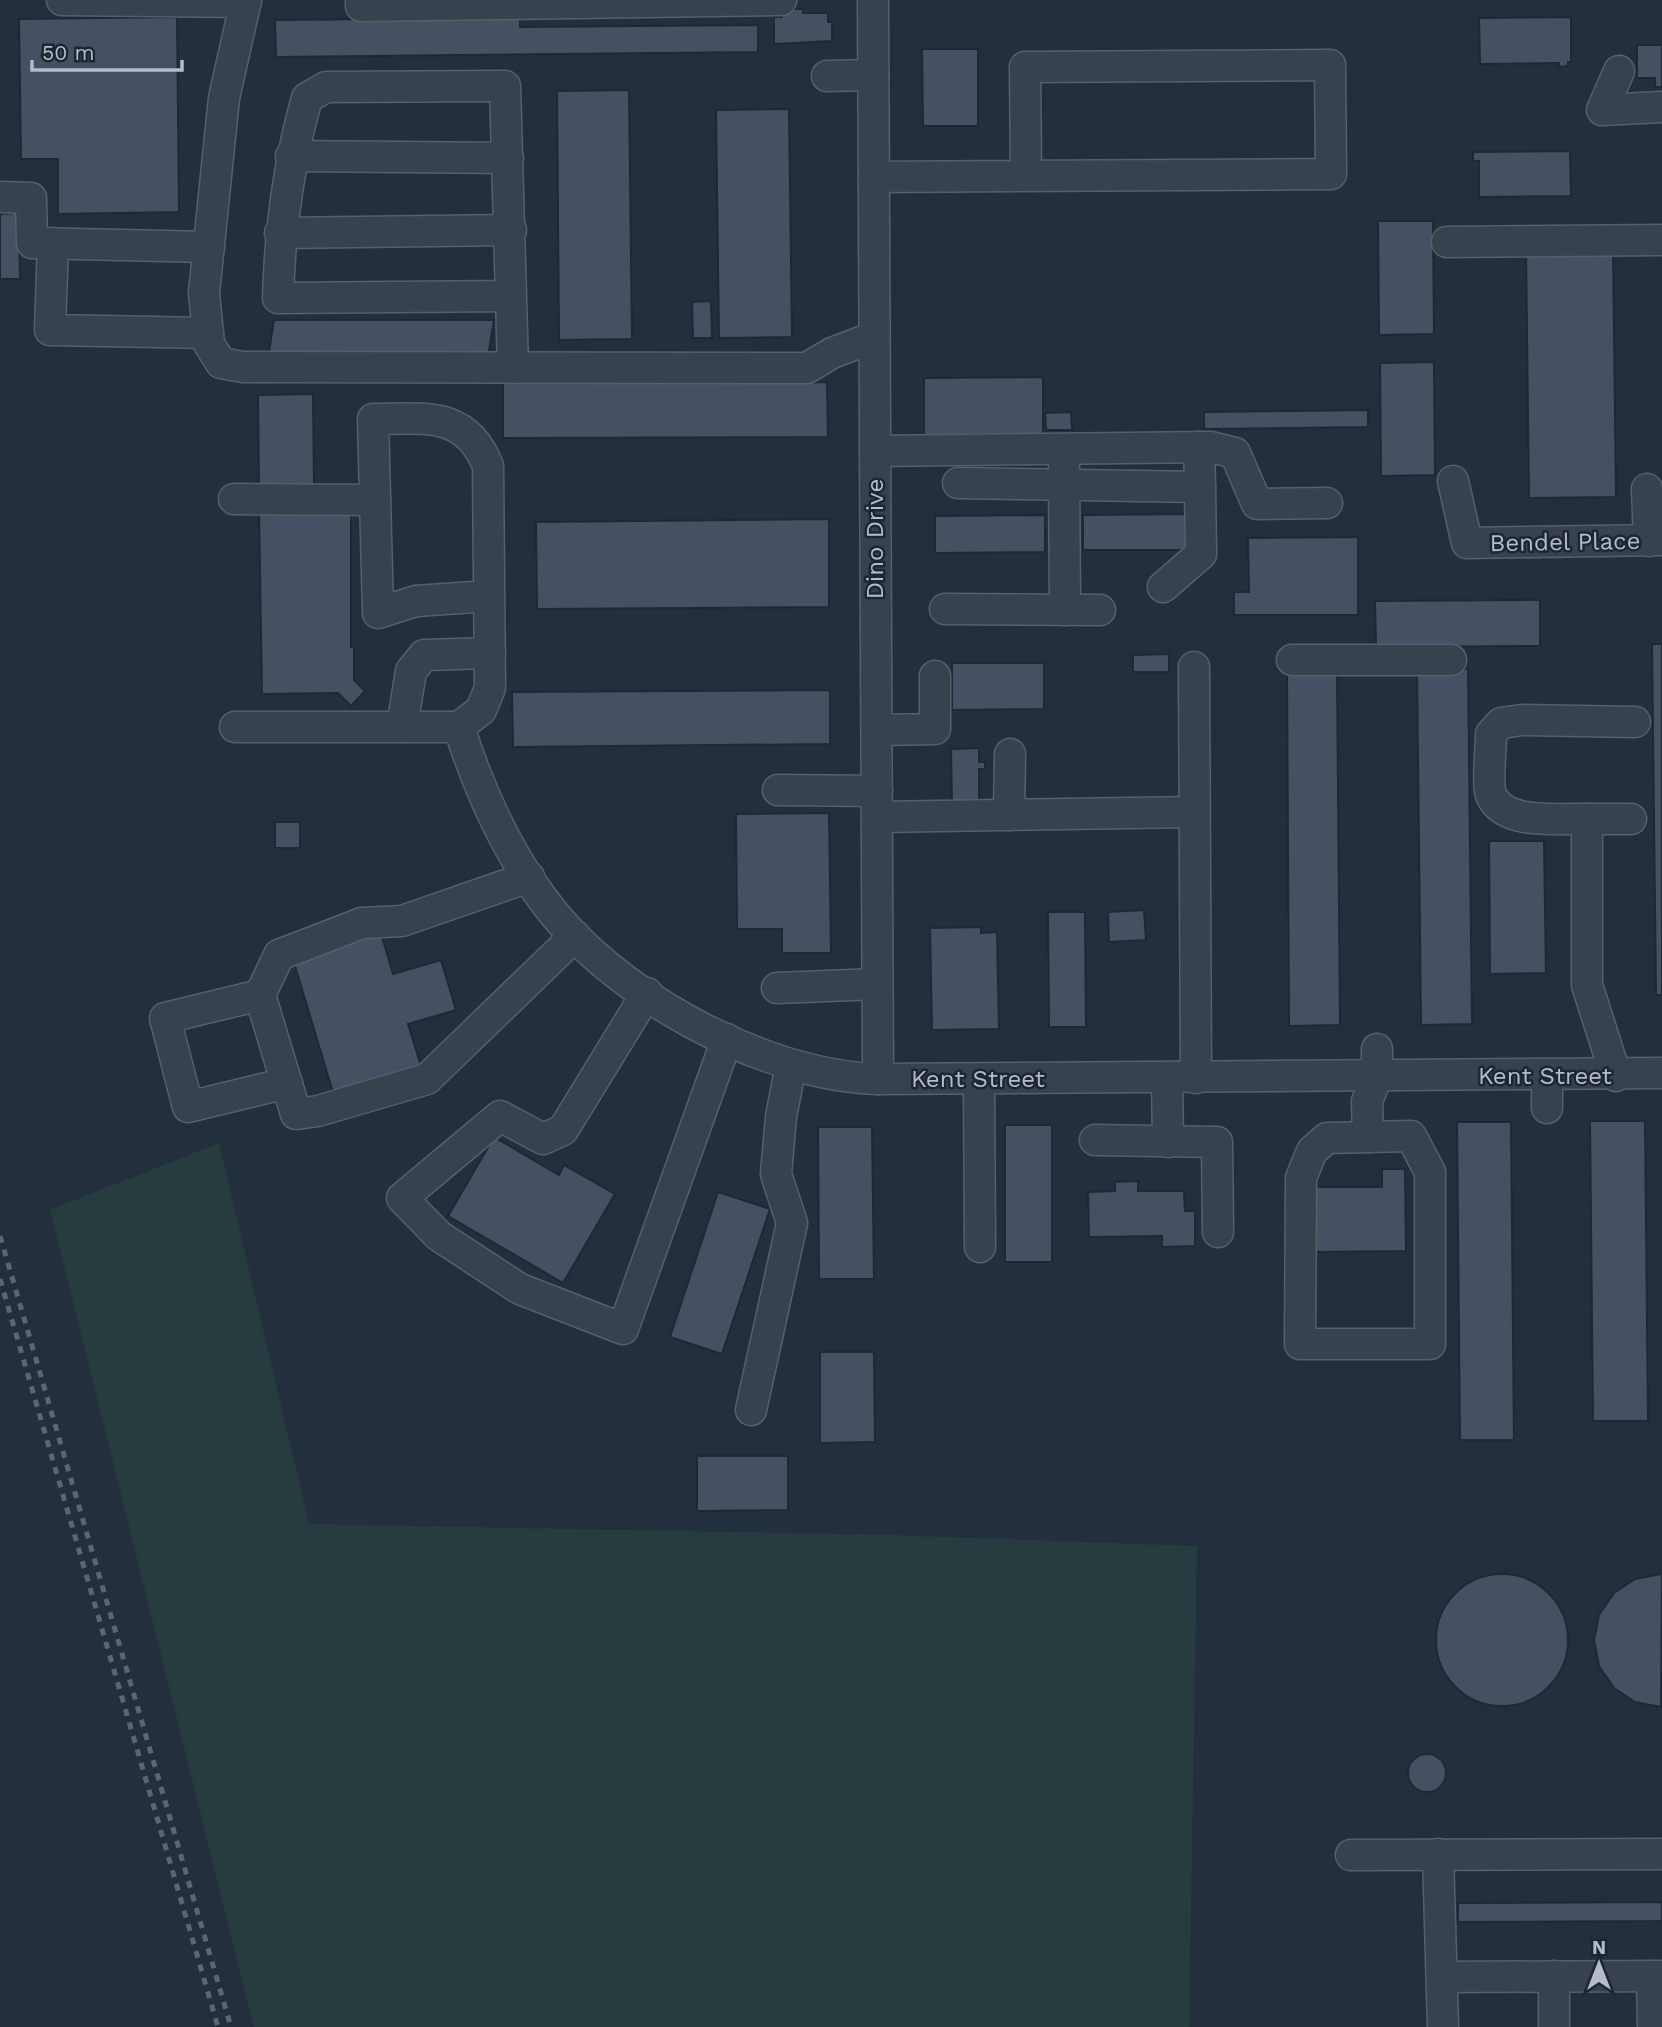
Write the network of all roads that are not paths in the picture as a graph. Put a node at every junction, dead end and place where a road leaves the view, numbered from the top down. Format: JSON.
{"nodes":[{"id":1,"x":62,"y":0,"type":"edge"},
{"id":2,"x":361,"y":0,"type":"edge"},
{"id":3,"x":780,"y":0,"type":"edge"},
{"id":4,"x":873,"y":0,"type":"edge"},
{"id":5,"x":246,"y":1,"type":"edge"},
{"id":6,"x":426,"y":3,"type":"edge"},
{"id":7,"x":488,"y":3,"type":"edge"},
{"id":8,"x":1619,"y":71,"type":"dead end"},
{"id":9,"x":873,"y":75,"type":"junction"},
{"id":10,"x":827,"y":76,"type":"dead end"},
{"id":11,"x":1662,"y":107,"type":"edge"},
{"id":12,"x":291,"y":156,"type":"junction"},
{"id":13,"x":508,"y":158,"type":"junction"},
{"id":14,"x":1026,"y":176,"type":"junction"},
{"id":15,"x":874,"y":177,"type":"junction"},
{"id":16,"x":0,"y":197,"type":"edge"},
{"id":17,"x":511,"y":230,"type":"junction"},
{"id":18,"x":280,"y":233,"type":"junction"},
{"id":19,"x":1662,"y":240,"type":"edge"},
{"id":20,"x":1447,"y":242,"type":"dead end"},
{"id":21,"x":53,"y":243,"type":"junction"},
{"id":22,"x":209,"y":247,"type":"junction"},
{"id":23,"x":509,"y":296,"type":"junction"},
{"id":24,"x":208,"y":332,"type":"junction"},
{"id":25,"x":874,"y":337,"type":"junction"},
{"id":26,"x":513,"y":368,"type":"junction"},
{"id":27,"x":1064,"y":447,"type":"junction"},
{"id":28,"x":1142,"y":447,"type":"junction"},
{"id":29,"x":1199,"y":447,"type":"junction"},
{"id":30,"x":990,"y":448,"type":"junction"},
{"id":31,"x":868,"y":468,"type":"junction"},
{"id":32,"x":1453,"y":481,"type":"dead end"},
{"id":33,"x":958,"y":483,"type":"dead end"},
{"id":34,"x":991,"y":483,"type":"junction"},
{"id":35,"x":1064,"y":485,"type":"junction"},
{"id":36,"x":1144,"y":487,"type":"junction"},
{"id":37,"x":1200,"y":487,"type":"junction"},
{"id":38,"x":1647,"y":489,"type":"dead end"},
{"id":39,"x":234,"y":499,"type":"dead end"},
{"id":40,"x":375,"y":500,"type":"junction"},
{"id":41,"x":1327,"y":503,"type":"dead end"},
{"id":42,"x":1656,"y":540,"type":"edge"},
{"id":43,"x":1163,"y":587,"type":"dead end"},
{"id":44,"x":489,"y":596,"type":"junction"},
{"id":45,"x":945,"y":609,"type":"dead end"},
{"id":46,"x":1065,"y":610,"type":"junction"},
{"id":47,"x":1100,"y":610,"type":"dead end"},
{"id":48,"x":490,"y":653,"type":"junction"},
{"id":49,"x":1292,"y":660,"type":"dead end"},
{"id":50,"x":1451,"y":660,"type":"dead end"},
{"id":51,"x":1194,"y":667,"type":"dead end"},
{"id":52,"x":934,"y":676,"type":"dead end"},
{"id":53,"x":1635,"y":722,"type":"dead end"},
{"id":54,"x":235,"y":727,"type":"dead end"},
{"id":55,"x":402,"y":727,"type":"junction"},
{"id":56,"x":459,"y":727,"type":"junction"},
{"id":57,"x":877,"y":730,"type":"junction"},
{"id":58,"x":1010,"y":754,"type":"dead end"},
{"id":59,"x":778,"y":790,"type":"dead end"},
{"id":60,"x":877,"y":804,"type":"junction"},
{"id":61,"x":1194,"y":812,"type":"junction"},
{"id":62,"x":1009,"y":815,"type":"junction"},
{"id":63,"x":1587,"y":819,"type":"junction"},
{"id":64,"x":1631,"y":819,"type":"dead end"},
{"id":65,"x":529,"y":877,"type":"junction"},
{"id":66,"x":575,"y":936,"type":"junction"},
{"id":67,"x":877,"y":985,"type":"junction"},
{"id":68,"x":778,"y":988,"type":"dead end"},
{"id":69,"x":647,"y":993,"type":"junction"},
{"id":70,"x":260,"y":995,"type":"junction"},
{"id":71,"x":727,"y":1039,"type":"junction"},
{"id":72,"x":1377,"y":1063,"type":"junction"},
{"id":73,"x":791,"y":1065,"type":"junction"},
{"id":74,"x":1662,"y":1073,"type":"edge"},
{"id":75,"x":1547,"y":1076,"type":"junction"},
{"id":76,"x":1616,"y":1076,"type":"junction"},
{"id":77,"x":1167,"y":1078,"type":"junction"},
{"id":78,"x":1196,"y":1078,"type":"junction"},
{"id":79,"x":878,"y":1079,"type":"junction"},
{"id":80,"x":979,"y":1079,"type":"junction"},
{"id":81,"x":287,"y":1083,"type":"junction"},
{"id":82,"x":1547,"y":1108,"type":"dead end"},
{"id":83,"x":1368,"y":1137,"type":"junction"},
{"id":84,"x":1095,"y":1140,"type":"dead end"},
{"id":85,"x":1168,"y":1142,"type":"junction"},
{"id":86,"x":1218,"y":1232,"type":"dead end"},
{"id":87,"x":980,"y":1247,"type":"dead end"},
{"id":88,"x":751,"y":1410,"type":"dead end"},
{"id":89,"x":1662,"y":1853,"type":"edge"},
{"id":90,"x":1438,"y":1854,"type":"junction"},
{"id":91,"x":1351,"y":1855,"type":"dead end"},
{"id":92,"x":1554,"y":1976,"type":"junction"},
{"id":93,"x":1657,"y":1976,"type":"edge"},
{"id":94,"x":1442,"y":1977,"type":"junction"},
{"id":95,"x":1443,"y":2027,"type":"edge"},
{"id":96,"x":1554,"y":2027,"type":"edge"},
{"id":97,"x":1653,"y":2027,"type":"edge"}],
"edges":[{"from":1,"to":5,"type":"street"},
{"from":2,"to":6,"type":"street"},
{"from":3,"to":7,"type":"street"},
{"from":4,"to":9,"type":"street","name":"Dino Drive"},
{"from":5,"to":22,"type":"street"},
{"from":6,"to":7,"type":"street"},
{"from":8,"to":11,"type":"street"},
{"from":9,"to":10,"type":"street"},
{"from":9,"to":15,"type":"street","name":"Dino Drive"},
{"from":12,"to":13,"type":"street"},
{"from":12,"to":13,"type":"street"},
{"from":12,"to":18,"type":"street"},
{"from":13,"to":17,"type":"street"},
{"from":14,"to":14,"type":"street"},
{"from":14,"to":15,"type":"street"},
{"from":15,"to":25,"type":"street","name":"Dino Drive"},
{"from":16,"to":21,"type":"street"},
{"from":17,"to":18,"type":"street"},
{"from":17,"to":23,"type":"street"},
{"from":18,"to":23,"type":"street"},
{"from":19,"to":20,"type":"street"},
{"from":21,"to":22,"type":"street"},
{"from":21,"to":24,"type":"street"},
{"from":22,"to":24,"type":"street"},
{"from":23,"to":26,"type":"street"},
{"from":24,"to":26,"type":"street"},
{"from":25,"to":26,"type":"street"},
{"from":25,"to":31,"type":"street","name":"Dino Drive"},
{"from":27,"to":28,"type":"street"},
{"from":27,"to":30,"type":"street"},
{"from":27,"to":35,"type":"street"},
{"from":28,"to":29,"type":"street"},
{"from":28,"to":36,"type":"street"},
{"from":29,"to":37,"type":"street"},
{"from":29,"to":41,"type":"street"},
{"from":30,"to":31,"type":"street"},
{"from":30,"to":34,"type":"street"},
{"from":31,"to":57,"type":"street","name":"Dino Drive"},
{"from":32,"to":42,"type":"street","name":"Bendel Place"},
{"from":33,"to":34,"type":"street"},
{"from":34,"to":35,"type":"street"},
{"from":35,"to":36,"type":"street"},
{"from":35,"to":46,"type":"street"},
{"from":36,"to":37,"type":"street"},
{"from":37,"to":43,"type":"street"},
{"from":38,"to":42,"type":"street"},
{"from":39,"to":40,"type":"street"},
{"from":40,"to":44,"type":"street"},
{"from":40,"to":44,"type":"street"},
{"from":44,"to":48,"type":"street"},
{"from":45,"to":46,"type":"street"},
{"from":46,"to":47,"type":"street"},
{"from":48,"to":55,"type":"street"},
{"from":48,"to":56,"type":"street"},
{"from":49,"to":50,"type":"street"},
{"from":51,"to":61,"type":"street"},
{"from":52,"to":57,"type":"street"},
{"from":53,"to":63,"type":"street"},
{"from":54,"to":55,"type":"street"},
{"from":55,"to":56,"type":"street"},
{"from":56,"to":65,"type":"street","name":"Kent Street"},
{"from":57,"to":60,"type":"street","name":"Dino Drive"},
{"from":58,"to":62,"type":"street"},
{"from":59,"to":60,"type":"street"},
{"from":60,"to":62,"type":"street"},
{"from":60,"to":67,"type":"street","name":"Dino Drive"},
{"from":61,"to":62,"type":"street"},
{"from":61,"to":78,"type":"street"},
{"from":63,"to":64,"type":"street"},
{"from":63,"to":76,"type":"street"},
{"from":65,"to":66,"type":"street","name":"Kent Street"},
{"from":65,"to":70,"type":"street"},
{"from":66,"to":69,"type":"street","name":"Kent Street"},
{"from":66,"to":81,"type":"street"},
{"from":67,"to":68,"type":"street"},
{"from":67,"to":79,"type":"street","name":"Dino Drive"},
{"from":69,"to":71,"type":"street","name":"Kent Street"},
{"from":69,"to":71,"type":"street"},
{"from":70,"to":81,"type":"street"},
{"from":70,"to":81,"type":"street"},
{"from":71,"to":73,"type":"street","name":"Kent Street"},
{"from":72,"to":75,"type":"street","name":"Kent Street"},
{"from":72,"to":78,"type":"street","name":"Kent Street"},
{"from":72,"to":83,"type":"street"},
{"from":73,"to":79,"type":"street","name":"Kent Street"},
{"from":73,"to":88,"type":"street"},
{"from":74,"to":76,"type":"street","name":"Kent Street"},
{"from":75,"to":76,"type":"street","name":"Kent Street"},
{"from":75,"to":82,"type":"street"},
{"from":77,"to":78,"type":"street","name":"Kent Street"},
{"from":77,"to":80,"type":"street","name":"Kent Street"},
{"from":77,"to":85,"type":"street"},
{"from":79,"to":80,"type":"street","name":"Kent Street"},
{"from":80,"to":87,"type":"street"},
{"from":83,"to":83,"type":"street"},
{"from":84,"to":85,"type":"street"},
{"from":85,"to":86,"type":"street"},
{"from":89,"to":90,"type":"street"},
{"from":90,"to":91,"type":"street"},
{"from":90,"to":94,"type":"street"},
{"from":92,"to":93,"type":"street"},
{"from":92,"to":94,"type":"street"},
{"from":92,"to":96,"type":"street"},
{"from":93,"to":97,"type":"street"},
{"from":94,"to":95,"type":"street"}]}
